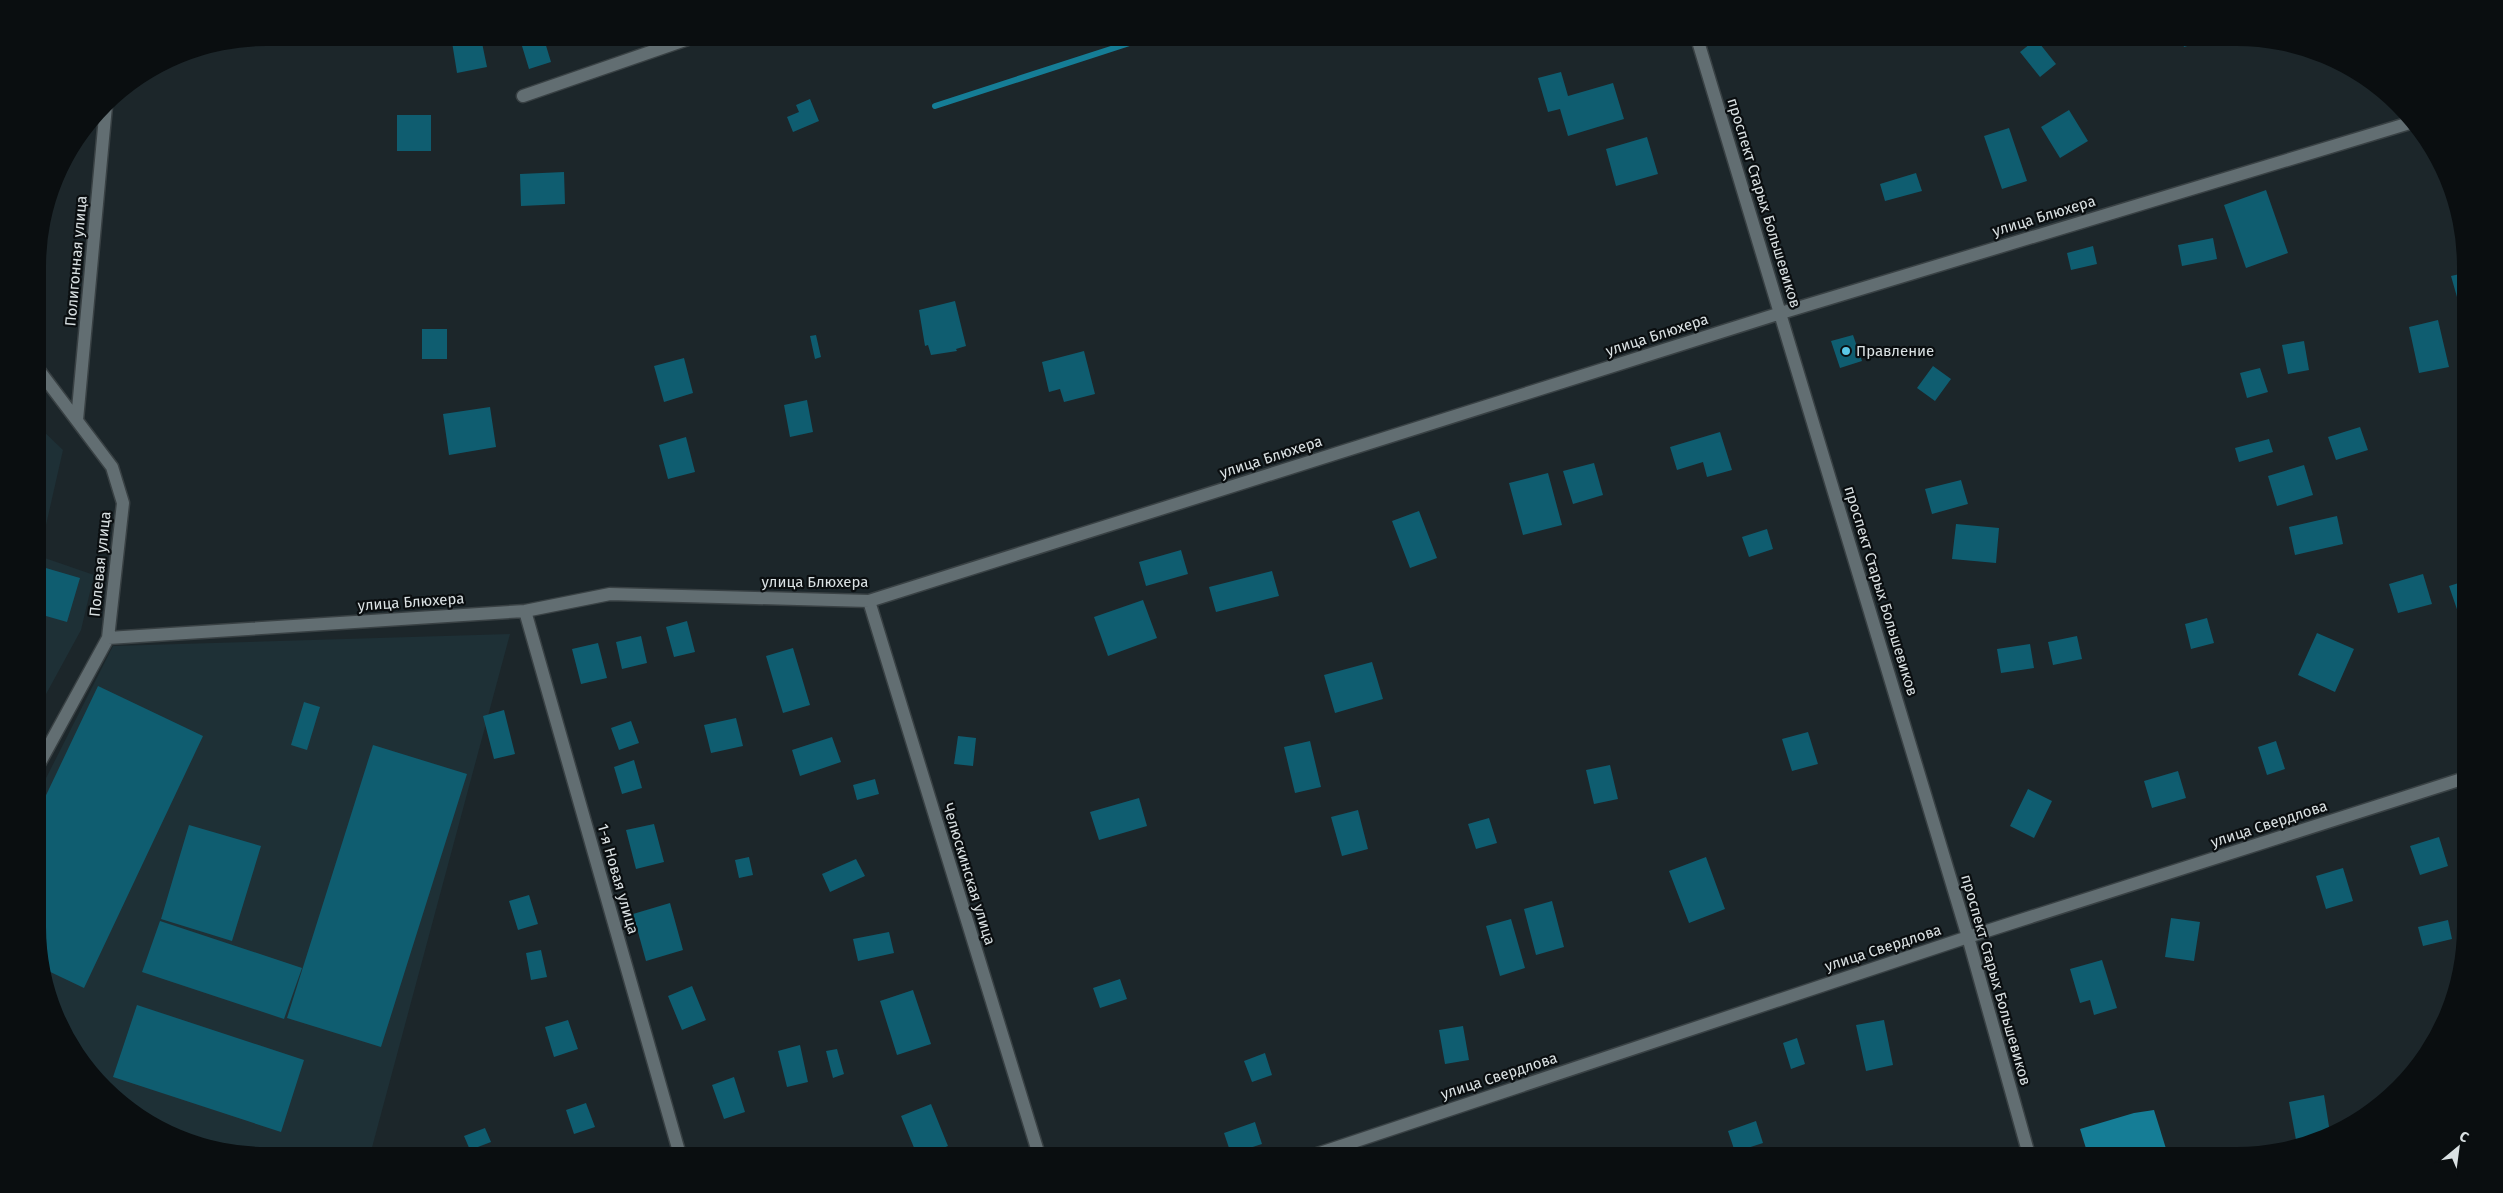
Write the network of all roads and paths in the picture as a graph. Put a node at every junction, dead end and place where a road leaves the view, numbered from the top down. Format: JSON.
{"nodes":[{"id":1,"x":653,"y":46,"type":"edge"},
{"id":2,"x":1699,"y":46,"type":"edge"},
{"id":3,"x":523,"y":96,"type":"dead end"},
{"id":4,"x":105,"y":117,"type":"edge"},
{"id":5,"x":2405,"y":124,"type":"edge"},
{"id":6,"x":1780,"y":313,"type":"junction"},
{"id":7,"x":46,"y":379,"type":"edge"},
{"id":8,"x":77,"y":420,"type":"junction"},
{"id":9,"x":869,"y":601,"type":"junction"},
{"id":10,"x":524,"y":611,"type":"junction"},
{"id":11,"x":108,"y":638,"type":"junction"},
{"id":12,"x":46,"y":751,"type":"edge"},
{"id":13,"x":2457,"y":781,"type":"edge"},
{"id":14,"x":1968,"y":937,"type":"junction"},
{"id":15,"x":678,"y":1147,"type":"edge"},
{"id":16,"x":1036,"y":1147,"type":"edge"},
{"id":17,"x":1338,"y":1147,"type":"edge"},
{"id":18,"x":2027,"y":1147,"type":"edge"}],
"edges":[{"from":1,"to":3,"type":"street"},
{"from":2,"to":6,"type":"street","name":"проспект Старых Большевиков"},
{"from":4,"to":8,"type":"street","name":"Полигонная улица"},
{"from":5,"to":6,"type":"street","name":"улица Блюхера"},
{"from":6,"to":9,"type":"street","name":"улица Блюхера"},
{"from":6,"to":14,"type":"street","name":"проспект Старых Большевиков"},
{"from":7,"to":8,"type":"street","name":"Полевая улица"},
{"from":8,"to":11,"type":"street","name":"Полевая улица"},
{"from":9,"to":10,"type":"street","name":"улица Блюхера"},
{"from":9,"to":16,"type":"street","name":"Челюскинская улица"},
{"from":10,"to":11,"type":"street","name":"улица Блюхера"},
{"from":10,"to":15,"type":"street","name":"1-я Новая улица"},
{"from":11,"to":12,"type":"street"},
{"from":13,"to":14,"type":"street","name":"улица Свердлова"},
{"from":14,"to":17,"type":"street","name":"улица Свердлова"},
{"from":14,"to":18,"type":"street","name":"проспект Старых Большевиков"}]}
